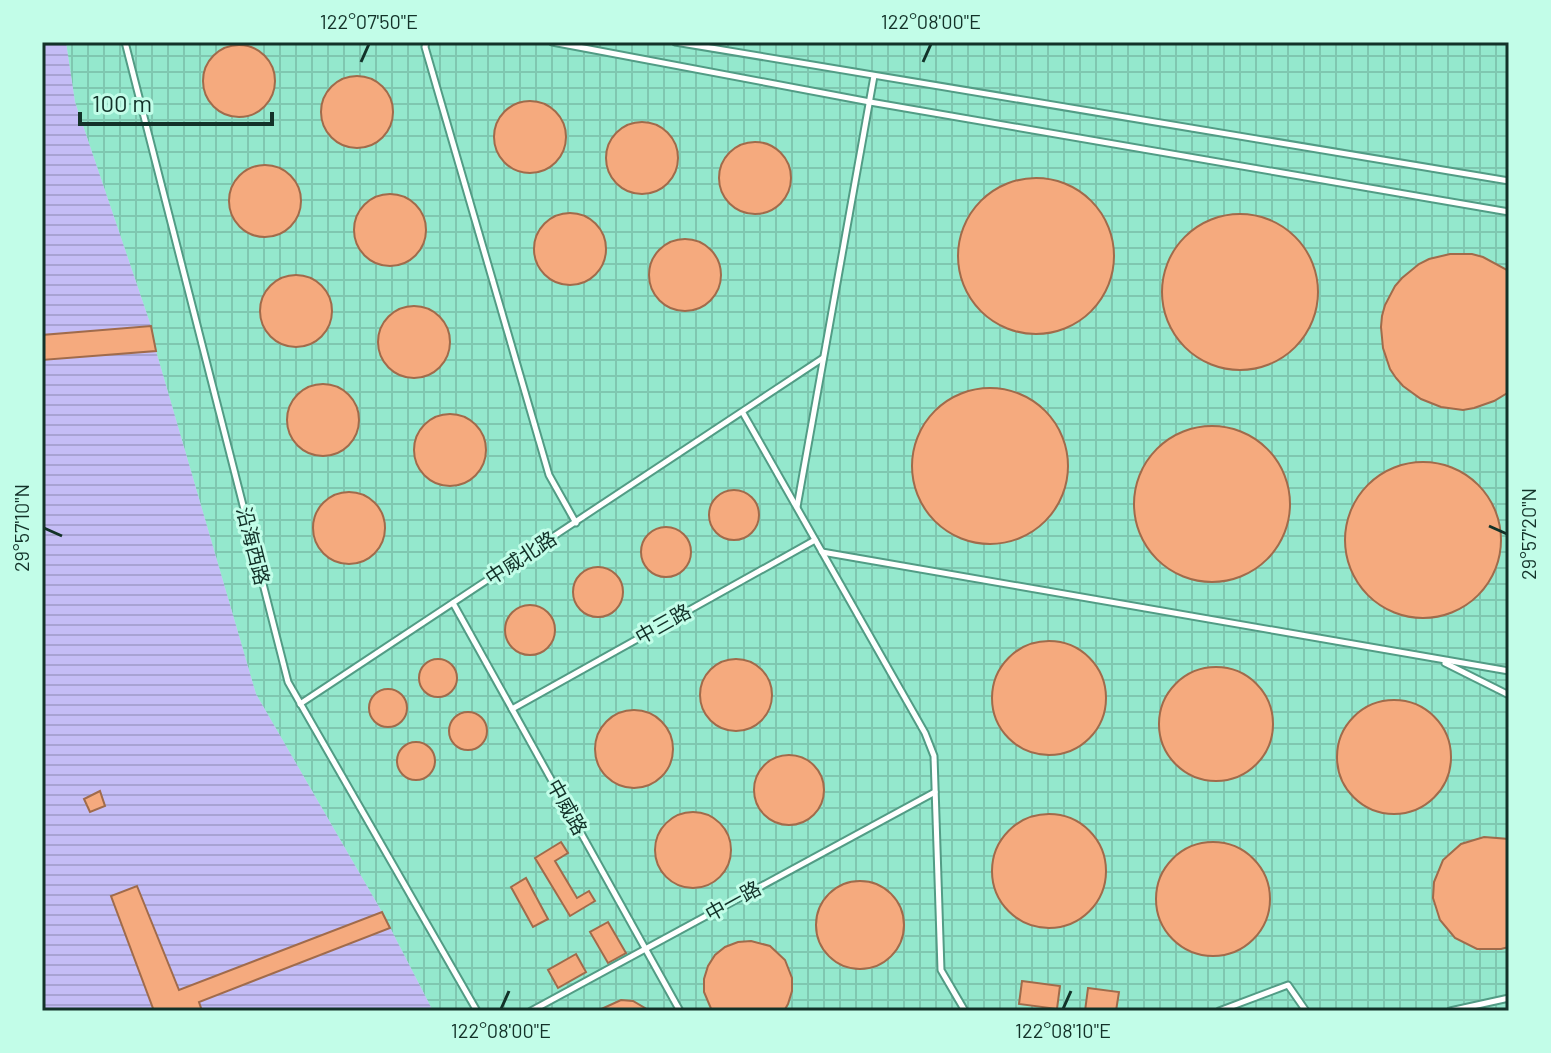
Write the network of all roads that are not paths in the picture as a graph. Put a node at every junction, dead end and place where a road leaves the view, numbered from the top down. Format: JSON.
{"nodes":[{"id":1,"x":125,"y":42,"type":"edge"},
{"id":2,"x":426,"y":42,"type":"edge"},
{"id":3,"x":552,"y":42,"type":"edge"},
{"id":4,"x":675,"y":42,"type":"edge"},
{"id":5,"x":874,"y":76,"type":"junction"},
{"id":6,"x":870,"y":102,"type":"junction"},
{"id":7,"x":1509,"y":181,"type":"edge"},
{"id":8,"x":1509,"y":212,"type":"edge"},
{"id":9,"x":823,"y":358,"type":"junction"},
{"id":10,"x":743,"y":413,"type":"junction"},
{"id":11,"x":797,"y":507,"type":"junction"},
{"id":12,"x":576,"y":523,"type":"junction"},
{"id":13,"x":815,"y":540,"type":"junction"},
{"id":14,"x":822,"y":552,"type":"junction"},
{"id":15,"x":453,"y":603,"type":"junction"},
{"id":16,"x":1441,"y":660,"type":"junction"},
{"id":17,"x":1509,"y":671,"type":"edge"},
{"id":18,"x":1509,"y":695,"type":"edge"},
{"id":19,"x":300,"y":704,"type":"junction"},
{"id":20,"x":512,"y":709,"type":"junction"},
{"id":21,"x":935,"y":792,"type":"junction"},
{"id":22,"x":646,"y":949,"type":"junction"},
{"id":23,"x":1509,"y":998,"type":"edge"},
{"id":24,"x":477,"y":1011,"type":"edge"},
{"id":25,"x":531,"y":1011,"type":"edge"},
{"id":26,"x":680,"y":1011,"type":"edge"},
{"id":27,"x":965,"y":1011,"type":"edge"},
{"id":28,"x":1219,"y":1011,"type":"edge"},
{"id":29,"x":1306,"y":1011,"type":"edge"},
{"id":30,"x":1450,"y":1011,"type":"edge"}],
"edges":[{"from":1,"to":19,"type":"lane","name":"沿海西路"},
{"from":2,"to":12,"type":"lane"},
{"from":3,"to":6,"type":"lane"},
{"from":4,"to":5,"type":"lane"},
{"from":5,"to":6,"type":"lane"},
{"from":5,"to":7,"type":"lane"},
{"from":6,"to":8,"type":"lane"},
{"from":6,"to":9,"type":"lane"},
{"from":9,"to":10,"type":"lane","name":"中威北路"},
{"from":9,"to":11,"type":"lane"},
{"from":10,"to":11,"type":"lane"},
{"from":10,"to":12,"type":"lane","name":"中威北路"},
{"from":11,"to":13,"type":"lane"},
{"from":12,"to":15,"type":"lane","name":"中威北路"},
{"from":13,"to":14,"type":"lane"},
{"from":13,"to":20,"type":"lane","name":"中三路"},
{"from":14,"to":16,"type":"lane"},
{"from":14,"to":21,"type":"lane"},
{"from":15,"to":19,"type":"lane","name":"中威北路"},
{"from":15,"to":20,"type":"lane","name":"中威路"},
{"from":16,"to":17,"type":"lane"},
{"from":16,"to":18,"type":"lane"},
{"from":19,"to":24,"type":"lane","name":"沿海西路"},
{"from":20,"to":22,"type":"lane","name":"中威路"},
{"from":21,"to":22,"type":"lane","name":"中一路"},
{"from":21,"to":27,"type":"lane"},
{"from":22,"to":25,"type":"lane","name":"中一路"},
{"from":22,"to":26,"type":"lane","name":"中威路"},
{"from":23,"to":30,"type":"lane"},
{"from":28,"to":29,"type":"lane"}]}
